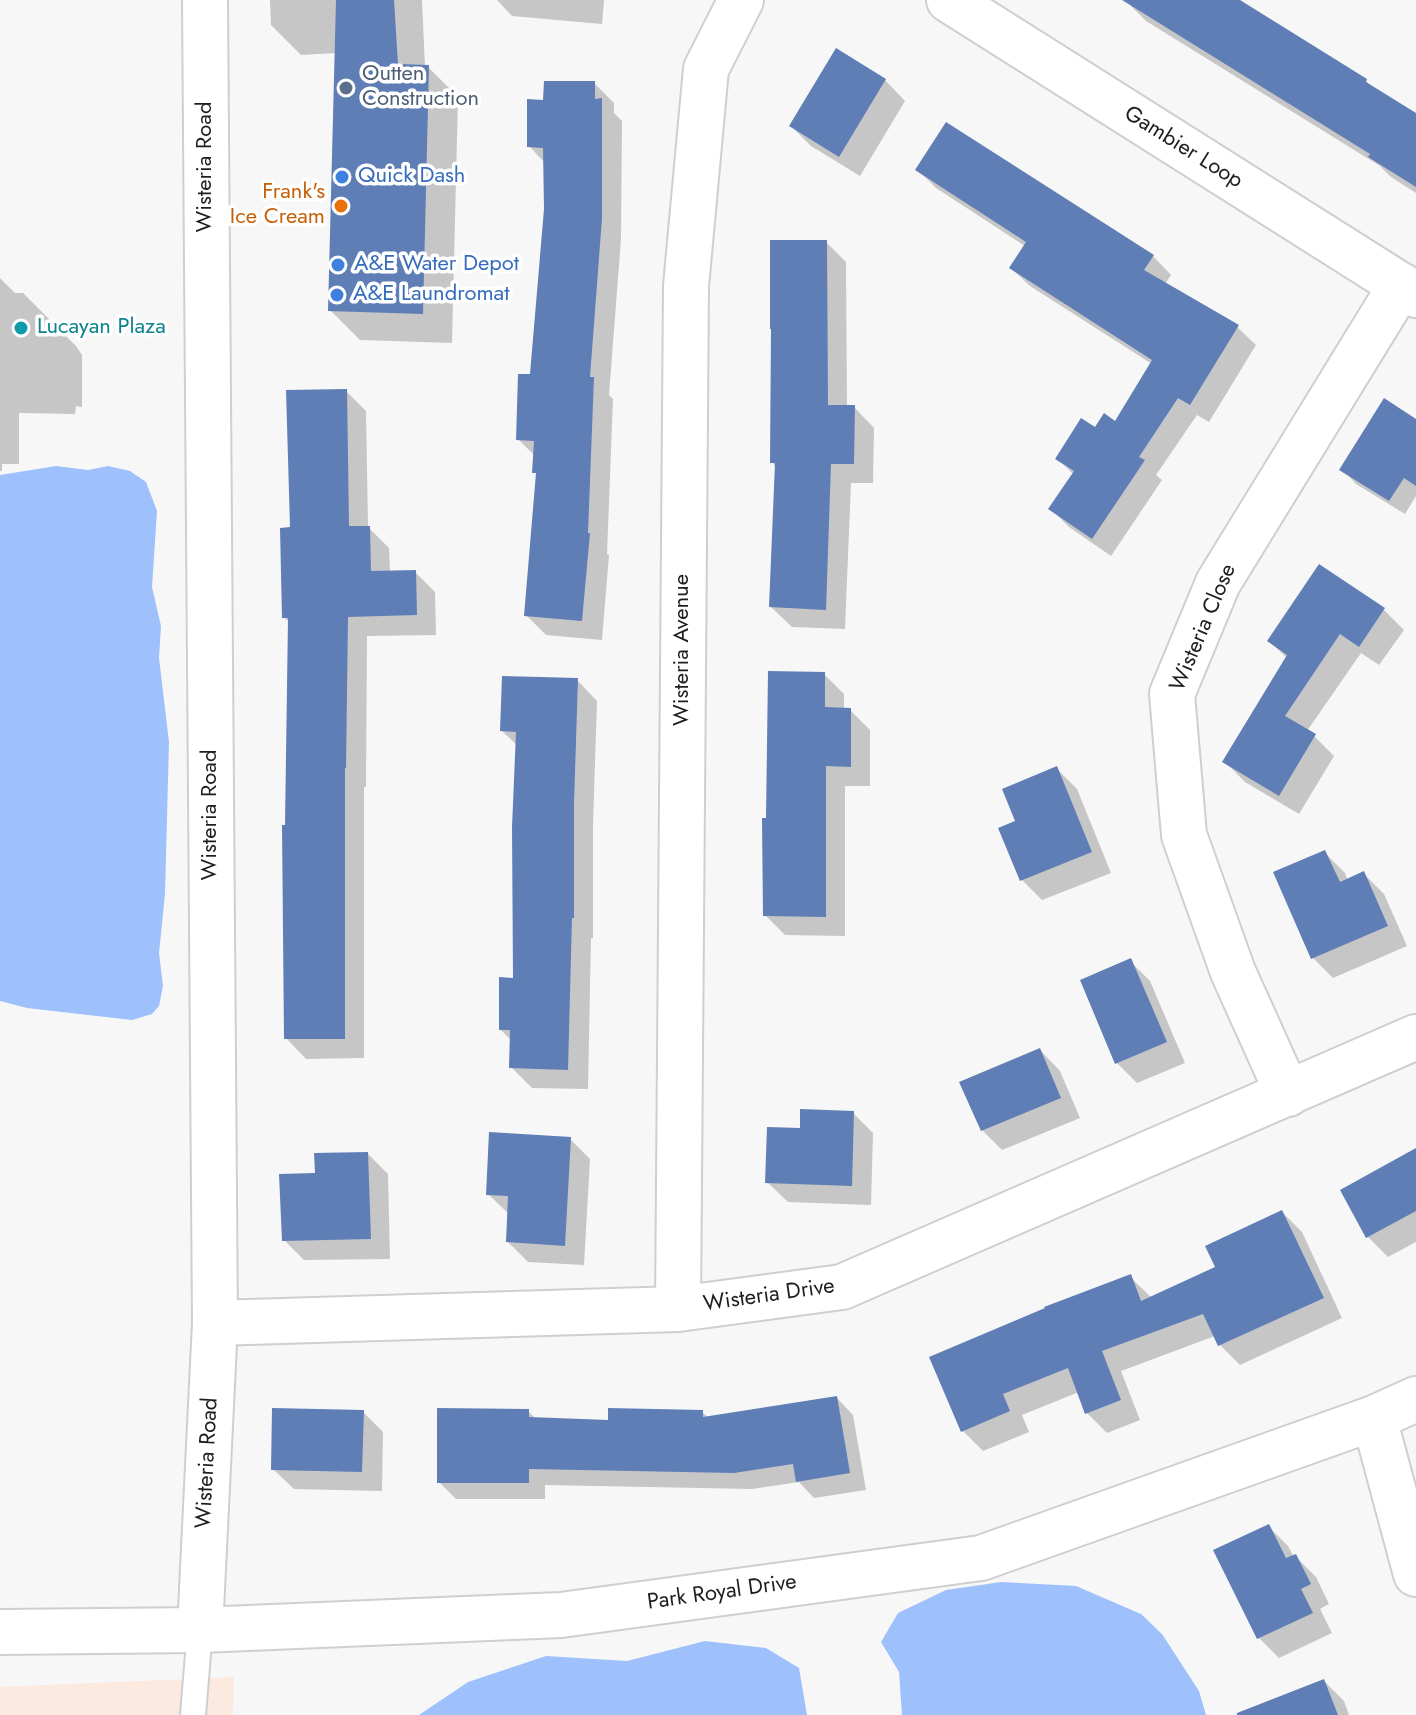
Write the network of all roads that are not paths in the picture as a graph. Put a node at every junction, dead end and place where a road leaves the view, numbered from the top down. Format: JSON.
{"nodes":[{"id":1,"x":205,"y":0,"type":"edge"},
{"id":2,"x":741,"y":0,"type":"edge"},
{"id":3,"x":949,"y":0,"type":"edge"},
{"id":4,"x":1408,"y":290,"type":"edge"},
{"id":5,"x":1416,"y":1037,"type":"edge"},
{"id":6,"x":1288,"y":1094,"type":"junction"},
{"id":7,"x":678,"y":1309,"type":"junction"},
{"id":8,"x":215,"y":1323,"type":"junction"},
{"id":9,"x":1416,"y":1399,"type":"edge"},
{"id":10,"x":1374,"y":1418,"type":"junction"},
{"id":11,"x":1416,"y":1574,"type":"edge"},
{"id":12,"x":200,"y":1630,"type":"junction"},
{"id":13,"x":0,"y":1632,"type":"edge"},
{"id":14,"x":193,"y":1715,"type":"edge"}],
"edges":[{"from":1,"to":8,"type":"street","name":"Wisteria Road"},
{"from":2,"to":7,"type":"street","name":"Wisteria Avenue"},
{"from":3,"to":4,"type":"street","name":"Gambier Loop"},
{"from":4,"to":6,"type":"street","name":"Wisteria Close"},
{"from":5,"to":6,"type":"street","name":"Wisteria Drive"},
{"from":6,"to":7,"type":"street","name":"Wisteria Drive"},
{"from":7,"to":8,"type":"street","name":"Wisteria Drive"},
{"from":8,"to":12,"type":"street","name":"Wisteria Road"},
{"from":9,"to":10,"type":"street","name":"Park Royal Drive"},
{"from":10,"to":11,"type":"street"},
{"from":10,"to":12,"type":"street","name":"Park Royal Drive"},
{"from":12,"to":13,"type":"street","name":"Park Royal Drive"},
{"from":12,"to":14,"type":"lane"}]}
